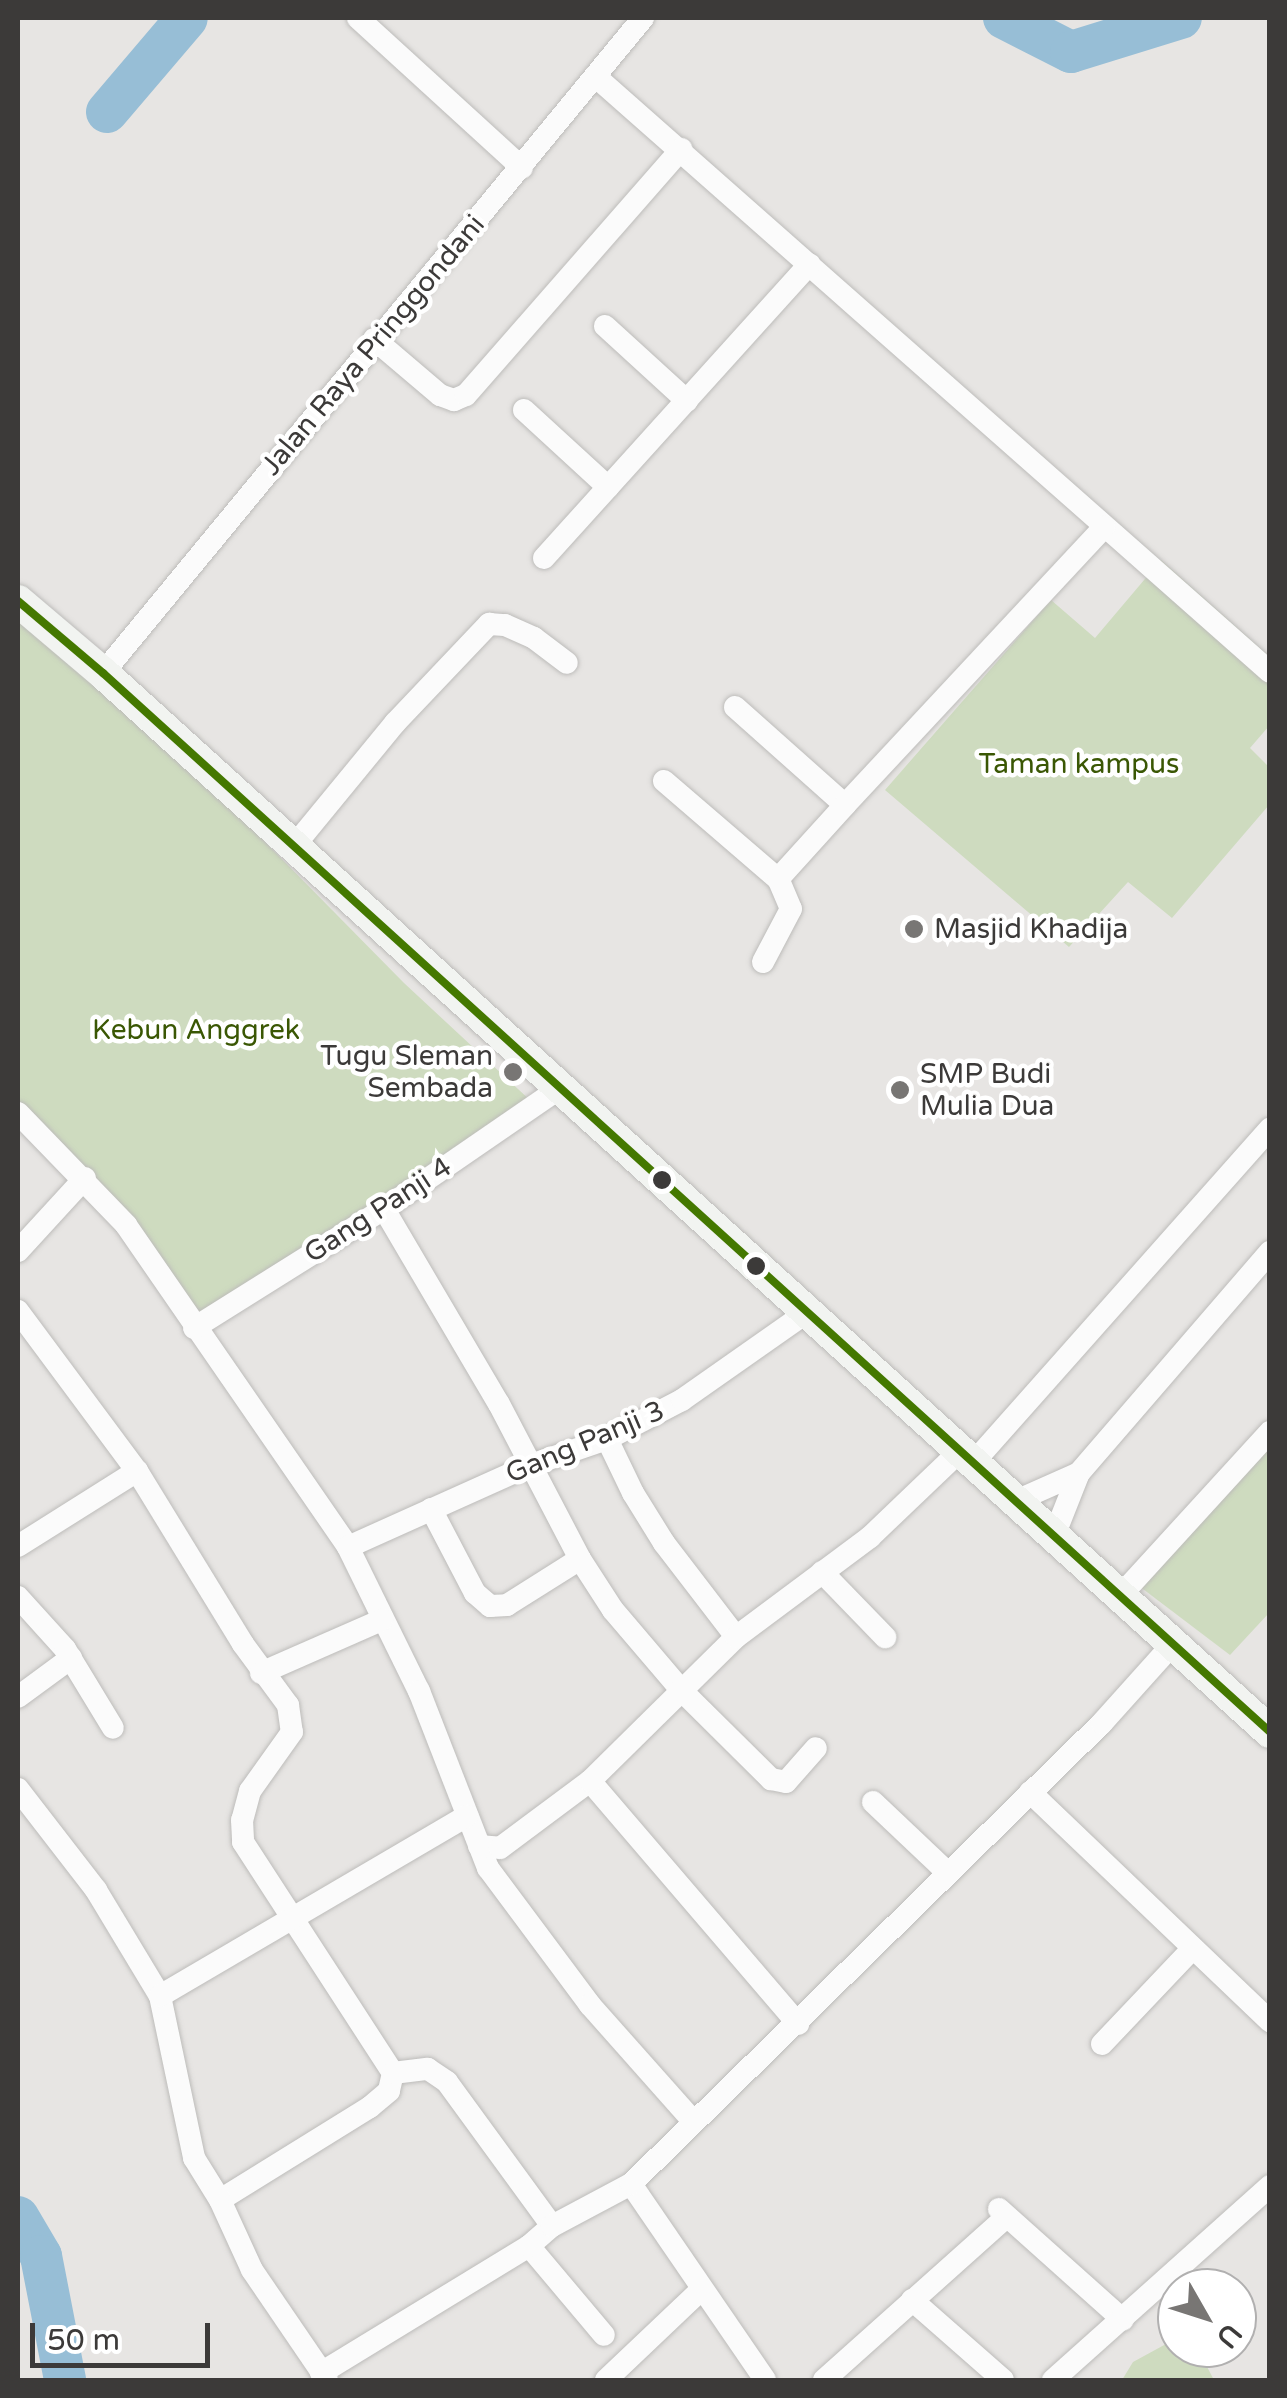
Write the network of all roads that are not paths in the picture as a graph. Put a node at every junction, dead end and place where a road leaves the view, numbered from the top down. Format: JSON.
{"nodes":[{"id":1,"x":358,"y":18,"type":"edge"},
{"id":2,"x":643,"y":18,"type":"edge"},
{"id":3,"x":596,"y":76,"type":"junction"},
{"id":4,"x":681,"y":149,"type":"junction"},
{"id":5,"x":522,"y":168,"type":"junction"},
{"id":6,"x":810,"y":264,"type":"junction"},
{"id":7,"x":606,"y":326,"type":"dead end"},
{"id":8,"x":374,"y":340,"type":"junction"},
{"id":9,"x":687,"y":401,"type":"junction"},
{"id":10,"x":524,"y":410,"type":"dead end"},
{"id":11,"x":608,"y":487,"type":"junction"},
{"id":12,"x":1104,"y":527,"type":"junction"},
{"id":13,"x":544,"y":558,"type":"dead end"},
{"id":14,"x":18,"y":602,"type":"edge"},
{"id":15,"x":567,"y":663,"type":"dead end"},
{"id":16,"x":1270,"y":672,"type":"edge"},
{"id":17,"x":103,"y":673,"type":"junction"},
{"id":18,"x":735,"y":708,"type":"dead end"},
{"id":19,"x":664,"y":781,"type":"dead end"},
{"id":20,"x":846,"y":805,"type":"junction"},
{"id":21,"x":294,"y":846,"type":"junction"},
{"id":22,"x":778,"y":879,"type":"junction"},
{"id":23,"x":763,"y":962,"type":"dead end"},
{"id":24,"x":560,"y":1088,"type":"junction"},
{"id":25,"x":18,"y":1113,"type":"edge"},
{"id":26,"x":1270,"y":1129,"type":"edge"},
{"id":27,"x":85,"y":1178,"type":"junction"},
{"id":28,"x":384,"y":1209,"type":"junction"},
{"id":29,"x":18,"y":1251,"type":"edge"},
{"id":30,"x":1270,"y":1252,"type":"edge"},
{"id":31,"x":18,"y":1310,"type":"edge"},
{"id":32,"x":807,"y":1312,"type":"junction"},
{"id":33,"x":194,"y":1328,"type":"junction"},
{"id":34,"x":1270,"y":1432,"type":"edge"},
{"id":35,"x":607,"y":1439,"type":"junction"},
{"id":36,"x":967,"y":1457,"type":"junction"},
{"id":37,"x":528,"y":1466,"type":"junction"},
{"id":38,"x":137,"y":1470,"type":"junction"},
{"id":39,"x":1079,"y":1473,"type":"junction"},
{"id":40,"x":1016,"y":1502,"type":"junction"},
{"id":41,"x":432,"y":1510,"type":"junction"},
{"id":42,"x":1054,"y":1536,"type":"junction"},
{"id":43,"x":18,"y":1546,"type":"edge"},
{"id":44,"x":348,"y":1547,"type":"junction"},
{"id":45,"x":580,"y":1559,"type":"junction"},
{"id":46,"x":822,"y":1572,"type":"junction"},
{"id":47,"x":1120,"y":1596,"type":"junction"},
{"id":48,"x":18,"y":1597,"type":"edge"},
{"id":49,"x":382,"y":1620,"type":"junction"},
{"id":50,"x":736,"y":1637,"type":"junction"},
{"id":51,"x":885,"y":1637,"type":"dead end"},
{"id":52,"x":1173,"y":1644,"type":"junction"},
{"id":53,"x":71,"y":1658,"type":"junction"},
{"id":54,"x":262,"y":1672,"type":"junction"},
{"id":55,"x":681,"y":1690,"type":"junction"},
{"id":56,"x":18,"y":1697,"type":"edge"},
{"id":57,"x":113,"y":1728,"type":"dead end"},
{"id":58,"x":1270,"y":1732,"type":"edge"},
{"id":59,"x":816,"y":1748,"type":"dead end"},
{"id":60,"x":590,"y":1781,"type":"junction"},
{"id":61,"x":18,"y":1789,"type":"edge"},
{"id":62,"x":1030,"y":1792,"type":"junction"},
{"id":63,"x":873,"y":1802,"type":"dead end"},
{"id":64,"x":467,"y":1816,"type":"junction"},
{"id":65,"x":479,"y":1846,"type":"junction"},
{"id":66,"x":947,"y":1872,"type":"junction"},
{"id":67,"x":292,"y":1921,"type":"junction"},
{"id":68,"x":1193,"y":1948,"type":"junction"},
{"id":69,"x":160,"y":1996,"type":"junction"},
{"id":70,"x":1270,"y":2021,"type":"edge"},
{"id":71,"x":798,"y":2024,"type":"junction"},
{"id":72,"x":1102,"y":2044,"type":"dead end"},
{"id":73,"x":392,"y":2073,"type":"junction"},
{"id":74,"x":693,"y":2122,"type":"junction"},
{"id":75,"x":631,"y":2184,"type":"junction"},
{"id":76,"x":1269,"y":2187,"type":"edge"},
{"id":77,"x":220,"y":2200,"type":"junction"},
{"id":78,"x":552,"y":2226,"type":"junction"},
{"id":79,"x":529,"y":2246,"type":"junction"},
{"id":80,"x":702,"y":2289,"type":"junction"},
{"id":81,"x":912,"y":2300,"type":"junction"},
{"id":82,"x":1123,"y":2320,"type":"junction"},
{"id":83,"x":604,"y":2335,"type":"dead end"},
{"id":84,"x":324,"y":2377,"type":"edge"},
{"id":85,"x":606,"y":2380,"type":"edge"},
{"id":86,"x":765,"y":2380,"type":"edge"},
{"id":87,"x":824,"y":2380,"type":"edge"},
{"id":88,"x":1004,"y":2380,"type":"edge"},
{"id":89,"x":1053,"y":2380,"type":"edge"}],
"edges":[{"from":1,"to":5,"type":"street"},
{"from":2,"to":3,"type":"street","name":"Jalan Raya Pringgondani"},
{"from":3,"to":4,"type":"street"},
{"from":3,"to":5,"type":"street","name":"Jalan Raya Pringgondani"},
{"from":4,"to":6,"type":"street"},
{"from":4,"to":8,"type":"street"},
{"from":5,"to":8,"type":"street","name":"Jalan Raya Pringgondani"},
{"from":6,"to":9,"type":"street"},
{"from":6,"to":12,"type":"street"},
{"from":7,"to":9,"type":"street"},
{"from":8,"to":17,"type":"street","name":"Jalan Raya Pringgondani"},
{"from":9,"to":11,"type":"street"},
{"from":10,"to":11,"type":"street"},
{"from":11,"to":13,"type":"street"},
{"from":12,"to":16,"type":"street"},
{"from":12,"to":20,"type":"street"},
{"from":14,"to":17,"type":"main road"},
{"from":15,"to":21,"type":"street"},
{"from":17,"to":21,"type":"main road"},
{"from":18,"to":20,"type":"street"},
{"from":19,"to":22,"type":"street"},
{"from":20,"to":22,"type":"street"},
{"from":21,"to":24,"type":"main road"},
{"from":22,"to":23,"type":"street"},
{"from":24,"to":28,"type":"street","name":"Gang Panji 4"},
{"from":24,"to":32,"type":"main road"},
{"from":25,"to":27,"type":"street"},
{"from":26,"to":36,"type":"street"},
{"from":27,"to":29,"type":"street"},
{"from":27,"to":33,"type":"street"},
{"from":28,"to":33,"type":"street","name":"Gang Panji 4"},
{"from":28,"to":37,"type":"street"},
{"from":30,"to":39,"type":"street"},
{"from":31,"to":38,"type":"street"},
{"from":32,"to":35,"type":"street","name":"Gang Panji 3"},
{"from":32,"to":36,"type":"main road"},
{"from":33,"to":44,"type":"street"},
{"from":34,"to":47,"type":"street"},
{"from":35,"to":37,"type":"street","name":"Gang Panji 3"},
{"from":35,"to":50,"type":"street"},
{"from":36,"to":40,"type":"main road"},
{"from":36,"to":46,"type":"street"},
{"from":37,"to":41,"type":"street","name":"Gang Panji 3"},
{"from":37,"to":45,"type":"street"},
{"from":38,"to":43,"type":"street"},
{"from":38,"to":54,"type":"street"},
{"from":39,"to":40,"type":"street"},
{"from":39,"to":42,"type":"street"},
{"from":40,"to":42,"type":"main road"},
{"from":41,"to":44,"type":"street","name":"Gang Panji 3"},
{"from":41,"to":45,"type":"street"},
{"from":42,"to":47,"type":"main road"},
{"from":44,"to":49,"type":"street"},
{"from":45,"to":55,"type":"street"},
{"from":46,"to":50,"type":"street"},
{"from":46,"to":51,"type":"street"},
{"from":47,"to":52,"type":"main road"},
{"from":48,"to":53,"type":"street"},
{"from":49,"to":54,"type":"street"},
{"from":49,"to":64,"type":"street"},
{"from":50,"to":55,"type":"street"},
{"from":52,"to":58,"type":"main road"},
{"from":52,"to":62,"type":"street"},
{"from":53,"to":56,"type":"street"},
{"from":53,"to":57,"type":"street"},
{"from":54,"to":67,"type":"street"},
{"from":55,"to":59,"type":"street"},
{"from":55,"to":60,"type":"street"},
{"from":60,"to":65,"type":"street"},
{"from":60,"to":71,"type":"street"},
{"from":61,"to":69,"type":"street"},
{"from":62,"to":66,"type":"street"},
{"from":62,"to":68,"type":"street"},
{"from":63,"to":66,"type":"street"},
{"from":64,"to":65,"type":"street"},
{"from":64,"to":67,"type":"street"},
{"from":65,"to":74,"type":"street"},
{"from":66,"to":71,"type":"street"},
{"from":67,"to":69,"type":"street"},
{"from":67,"to":73,"type":"street"},
{"from":68,"to":70,"type":"street"},
{"from":68,"to":72,"type":"street"},
{"from":69,"to":77,"type":"street"},
{"from":71,"to":74,"type":"street"},
{"from":73,"to":77,"type":"street"},
{"from":73,"to":78,"type":"street"},
{"from":74,"to":75,"type":"street"},
{"from":75,"to":78,"type":"street"},
{"from":75,"to":80,"type":"street"},
{"from":76,"to":82,"type":"street"},
{"from":77,"to":84,"type":"street"},
{"from":78,"to":79,"type":"street"},
{"from":79,"to":83,"type":"street"},
{"from":79,"to":84,"type":"street"},
{"from":80,"to":85,"type":"street"},
{"from":80,"to":86,"type":"street"},
{"from":81,"to":82,"type":"street"},
{"from":81,"to":87,"type":"street"},
{"from":81,"to":88,"type":"street"},
{"from":82,"to":89,"type":"street"}]}
